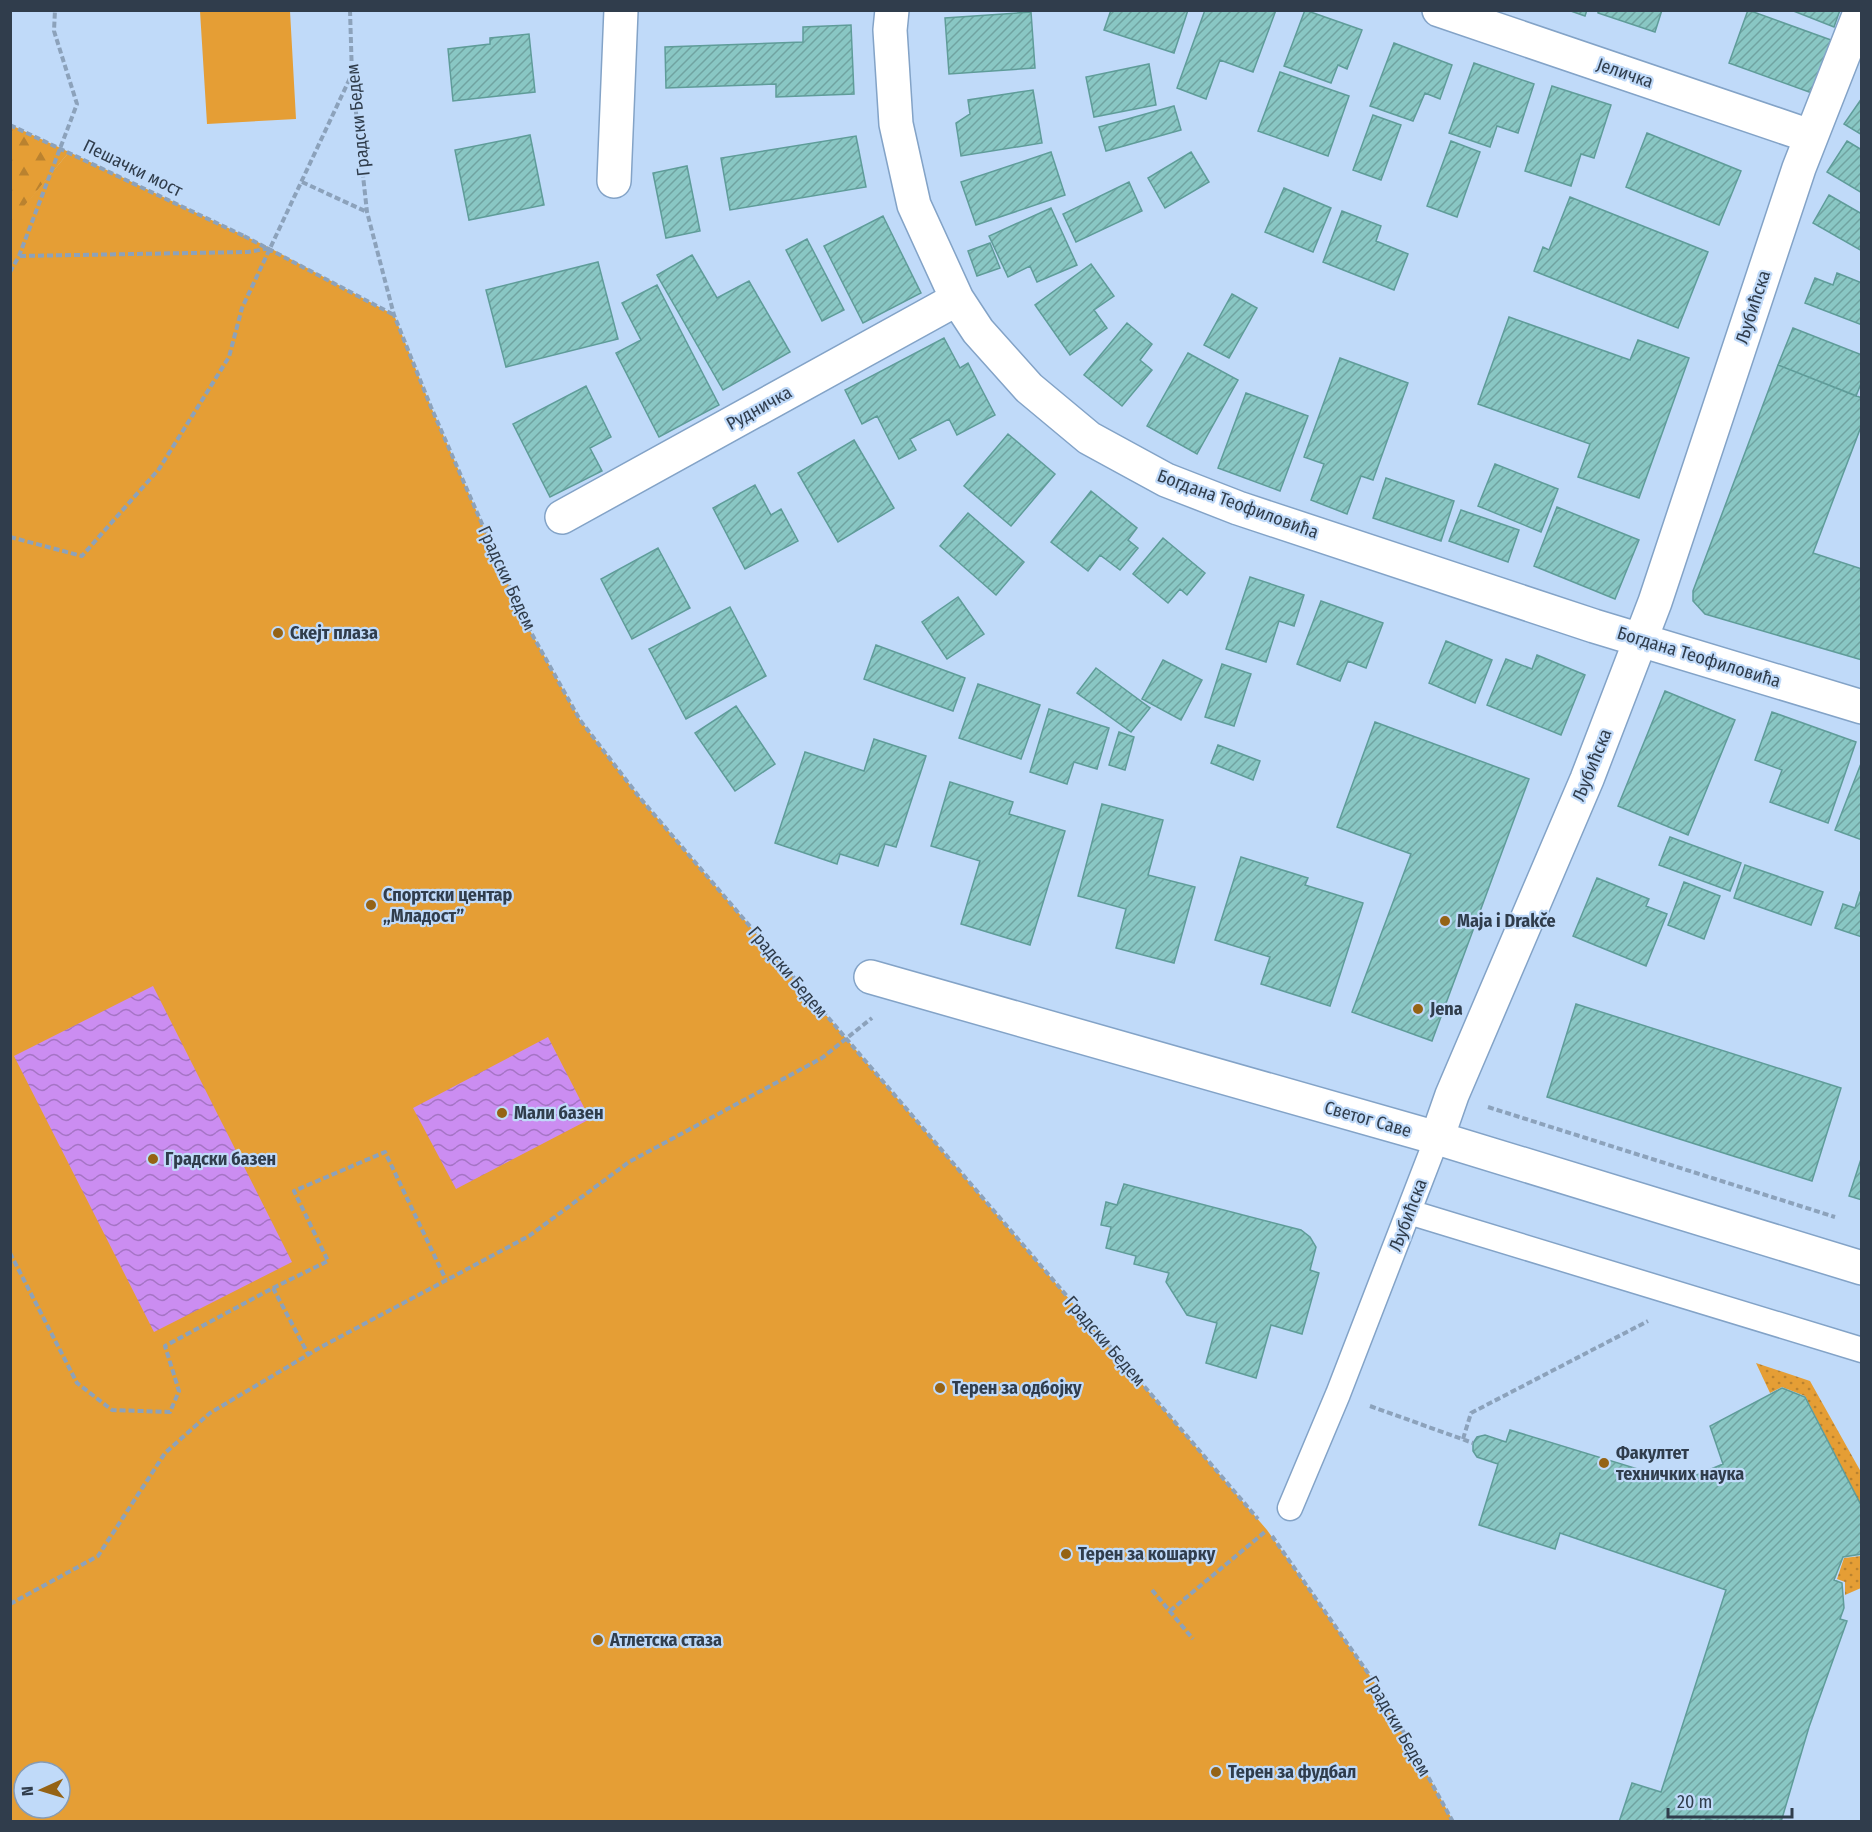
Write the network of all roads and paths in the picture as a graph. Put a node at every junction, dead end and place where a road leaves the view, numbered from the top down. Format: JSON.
{"nodes":[{"id":1,"x":55,"y":10,"type":"edge"},
{"id":2,"x":350,"y":10,"type":"edge"},
{"id":3,"x":621,"y":10,"type":"edge"},
{"id":4,"x":892,"y":10,"type":"edge"},
{"id":5,"x":1439,"y":10,"type":"edge"},
{"id":6,"x":1861,"y":10,"type":"edge"},
{"id":7,"x":352,"y":76,"type":"junction"},
{"id":8,"x":10,"y":125,"type":"edge"},
{"id":9,"x":1810,"y":136,"type":"junction"},
{"id":10,"x":614,"y":181,"type":"dead end"},
{"id":11,"x":302,"y":182,"type":"junction"},
{"id":12,"x":367,"y":212,"type":"junction"},
{"id":13,"x":270,"y":248,"type":"junction"},
{"id":14,"x":19,"y":256,"type":"junction"},
{"id":15,"x":10,"y":272,"type":"edge"},
{"id":16,"x":957,"y":299,"type":"junction"},
{"id":17,"x":394,"y":315,"type":"junction"},
{"id":18,"x":562,"y":517,"type":"dead end"},
{"id":19,"x":10,"y":537,"type":"edge"},
{"id":20,"x":1640,"y":640,"type":"junction"},
{"id":21,"x":1862,"y":707,"type":"edge"},
{"id":22,"x":871,"y":977,"type":"dead end"},
{"id":23,"x":876,"y":1014,"type":"dead end"},
{"id":24,"x":846,"y":1040,"type":"junction"},
{"id":25,"x":1452,"y":1095,"type":"junction"},
{"id":26,"x":1437,"y":1138,"type":"junction"},
{"id":27,"x":1409,"y":1212,"type":"junction"},
{"id":28,"x":1839,"y":1218,"type":"dead end"},
{"id":29,"x":10,"y":1253,"type":"edge"},
{"id":30,"x":1862,"y":1268,"type":"edge"},
{"id":31,"x":446,"y":1280,"type":"junction"},
{"id":32,"x":273,"y":1288,"type":"junction"},
{"id":33,"x":1652,"y":1319,"type":"dead end"},
{"id":34,"x":1862,"y":1350,"type":"edge"},
{"id":35,"x":308,"y":1354,"type":"junction"},
{"id":36,"x":1338,"y":1394,"type":"junction"},
{"id":37,"x":1463,"y":1439,"type":"junction"},
{"id":38,"x":1473,"y":1443,"type":"dead end"},
{"id":39,"x":1290,"y":1508,"type":"dead end"},
{"id":40,"x":1267,"y":1530,"type":"junction"},
{"id":41,"x":1152,"y":1590,"type":"dead end"},
{"id":42,"x":10,"y":1604,"type":"edge"},
{"id":43,"x":1170,"y":1611,"type":"junction"},
{"id":44,"x":1193,"y":1639,"type":"dead end"},
{"id":45,"x":1453,"y":1821,"type":"edge"}],
"edges":[{"from":1,"to":14,"type":"path"},
{"from":2,"to":7,"type":"path","name":"Градски Бедем"},
{"from":3,"to":10,"type":"street"},
{"from":4,"to":16,"type":"street","name":"Богдана Теофиловића"},
{"from":5,"to":9,"type":"street","name":"Јеличка"},
{"from":6,"to":9,"type":"street","name":"Љубићска"},
{"from":7,"to":11,"type":"path"},
{"from":7,"to":12,"type":"path","name":"Градски Бедем"},
{"from":8,"to":13,"type":"path","name":"Пешачки мост","bridge":true},
{"from":9,"to":20,"type":"street","name":"Љубићска"},
{"from":11,"to":12,"type":"path"},
{"from":11,"to":13,"type":"path"},
{"from":12,"to":17,"type":"path","name":"Градски Бедем"},
{"from":13,"to":14,"type":"path"},
{"from":13,"to":17,"type":"path","name":"Пешачки мост"},
{"from":13,"to":19,"type":"path"},
{"from":14,"to":15,"type":"path"},
{"from":16,"to":18,"type":"street","name":"Рудничка"},
{"from":16,"to":20,"type":"street","name":"Богдана Теофиловића"},
{"from":17,"to":24,"type":"path","name":"Градски Бедем"},
{"from":20,"to":21,"type":"street","name":"Богдана Теофиловића"},
{"from":20,"to":25,"type":"street","name":"Љубићска"},
{"from":22,"to":26,"type":"street","name":"Светог Саве"},
{"from":23,"to":24,"type":"path"},
{"from":24,"to":31,"type":"path"},
{"from":24,"to":40,"type":"path","name":"Градски Бедем"},
{"from":25,"to":26,"type":"street","name":"Љубићска"},
{"from":25,"to":28,"type":"path"},
{"from":26,"to":27,"type":"lane","name":"Љубићска"},
{"from":26,"to":30,"type":"street","name":"Светог Саве"},
{"from":27,"to":34,"type":"lane"},
{"from":27,"to":36,"type":"lane","name":"Љубићска"},
{"from":29,"to":32,"type":"path"},
{"from":31,"to":32,"type":"path"},
{"from":31,"to":35,"type":"path"},
{"from":32,"to":35,"type":"path"},
{"from":33,"to":37,"type":"path"},
{"from":35,"to":42,"type":"path"},
{"from":36,"to":37,"type":"path"},
{"from":36,"to":39,"type":"lane","name":"Љубићска"},
{"from":37,"to":38,"type":"path"},
{"from":40,"to":43,"type":"path"},
{"from":40,"to":45,"type":"path","name":"Градски Бедем"},
{"from":41,"to":43,"type":"path"},
{"from":43,"to":44,"type":"path"}]}
